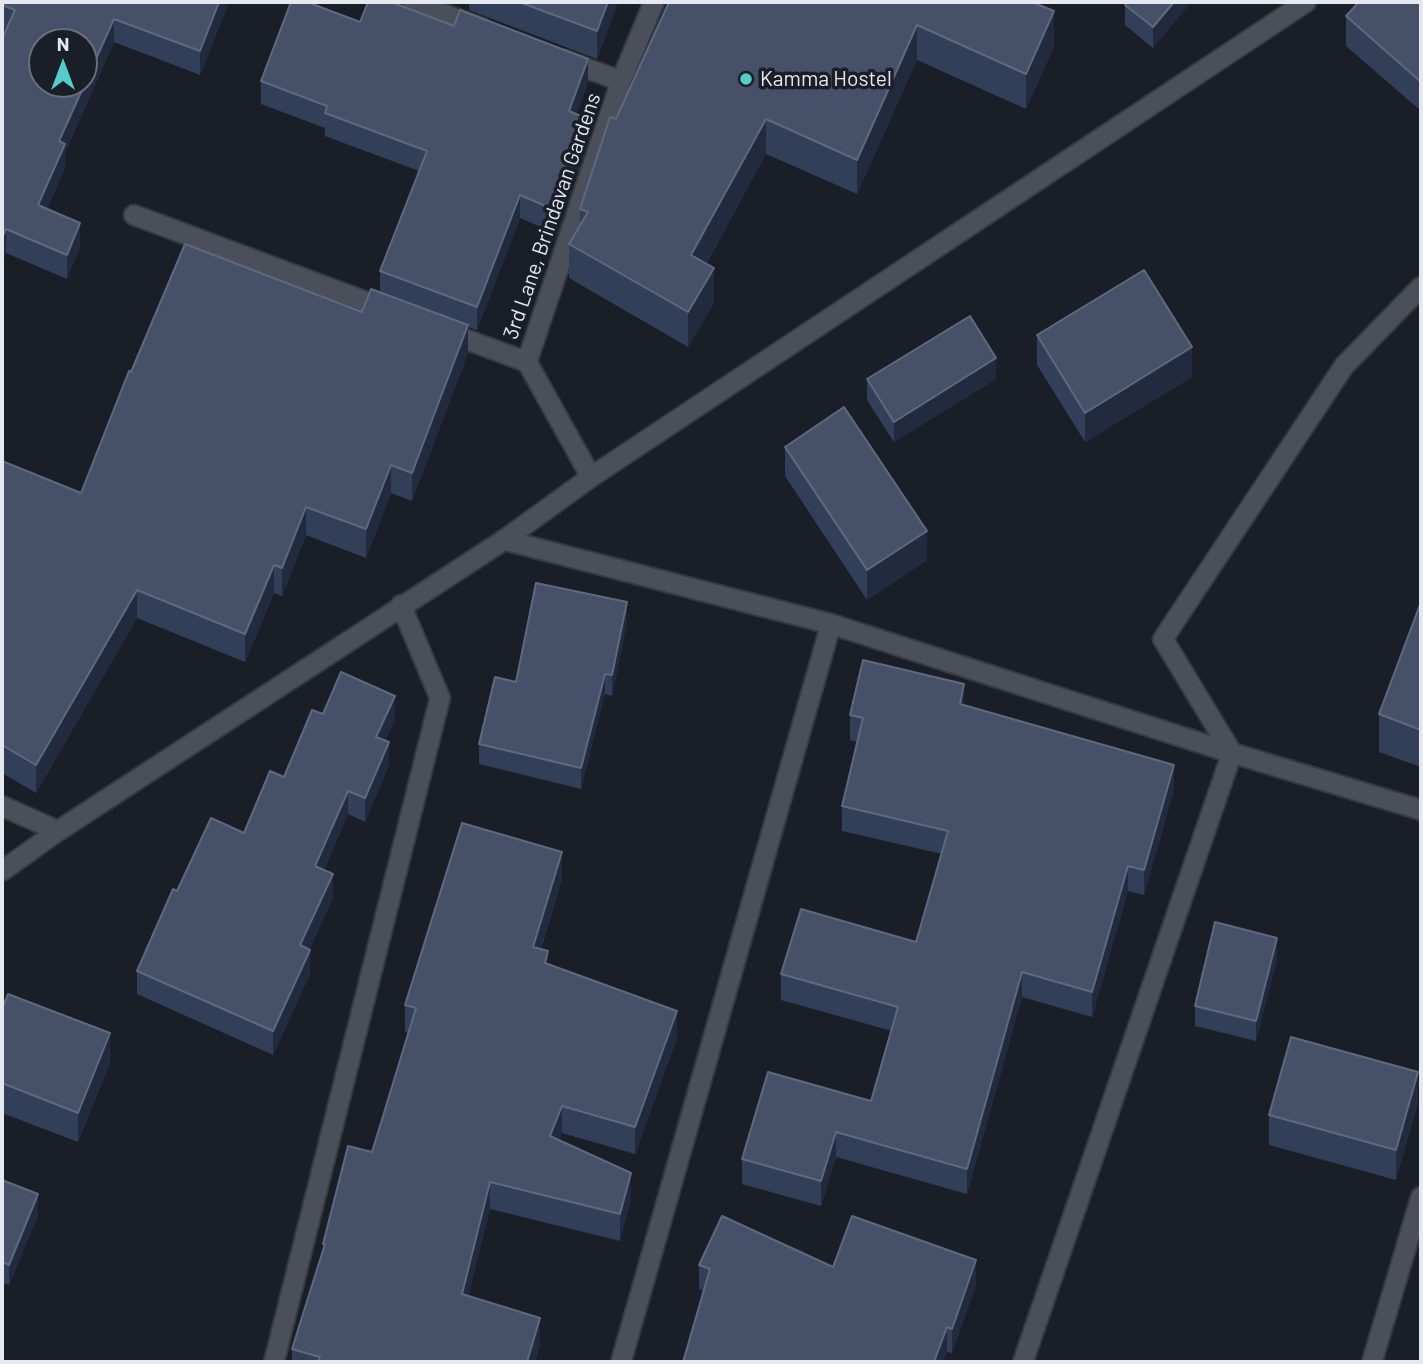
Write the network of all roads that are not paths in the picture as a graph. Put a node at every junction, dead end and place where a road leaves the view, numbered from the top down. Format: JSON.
{"nodes":[{"id":1,"x":413,"y":2,"type":"edge"},
{"id":2,"x":654,"y":2,"type":"edge"},
{"id":3,"x":1306,"y":2,"type":"edge"},
{"id":4,"x":504,"y":37,"type":"edge"},
{"id":5,"x":543,"y":51,"type":"edge"},
{"id":6,"x":621,"y":81,"type":"junction"},
{"id":7,"x":134,"y":215,"type":"dead end"},
{"id":8,"x":1421,"y":287,"type":"edge"},
{"id":9,"x":527,"y":362,"type":"junction"},
{"id":10,"x":592,"y":477,"type":"junction"},
{"id":11,"x":504,"y":540,"type":"junction"},
{"id":12,"x":401,"y":605,"type":"junction"},
{"id":13,"x":831,"y":625,"type":"junction"},
{"id":14,"x":1232,"y":753,"type":"junction"},
{"id":15,"x":2,"y":806,"type":"edge"},
{"id":16,"x":1421,"y":810,"type":"edge"},
{"id":17,"x":58,"y":831,"type":"junction"},
{"id":18,"x":2,"y":871,"type":"edge"},
{"id":19,"x":1421,"y":1197,"type":"edge"},
{"id":20,"x":274,"y":1362,"type":"edge"},
{"id":21,"x":621,"y":1362,"type":"edge"},
{"id":22,"x":1023,"y":1362,"type":"edge"},
{"id":23,"x":1372,"y":1362,"type":"edge"}],
"edges":[{"from":1,"to":4,"type":"street"},
{"from":2,"to":6,"type":"street","name":"3rd Lane, Brindavan Gardens"},
{"from":3,"to":10,"type":"street"},
{"from":5,"to":6,"type":"street"},
{"from":6,"to":9,"type":"street","name":"3rd Lane, Brindavan Gardens"},
{"from":7,"to":9,"type":"street"},
{"from":8,"to":14,"type":"street"},
{"from":9,"to":10,"type":"street","name":"3rd Lane, Brindavan Gardens"},
{"from":10,"to":11,"type":"street"},
{"from":11,"to":12,"type":"street"},
{"from":11,"to":13,"type":"street"},
{"from":12,"to":17,"type":"street"},
{"from":12,"to":20,"type":"street"},
{"from":13,"to":14,"type":"street"},
{"from":13,"to":21,"type":"street"},
{"from":14,"to":16,"type":"street"},
{"from":14,"to":22,"type":"street"},
{"from":15,"to":17,"type":"street"},
{"from":17,"to":18,"type":"street"},
{"from":19,"to":23,"type":"street"}]}
